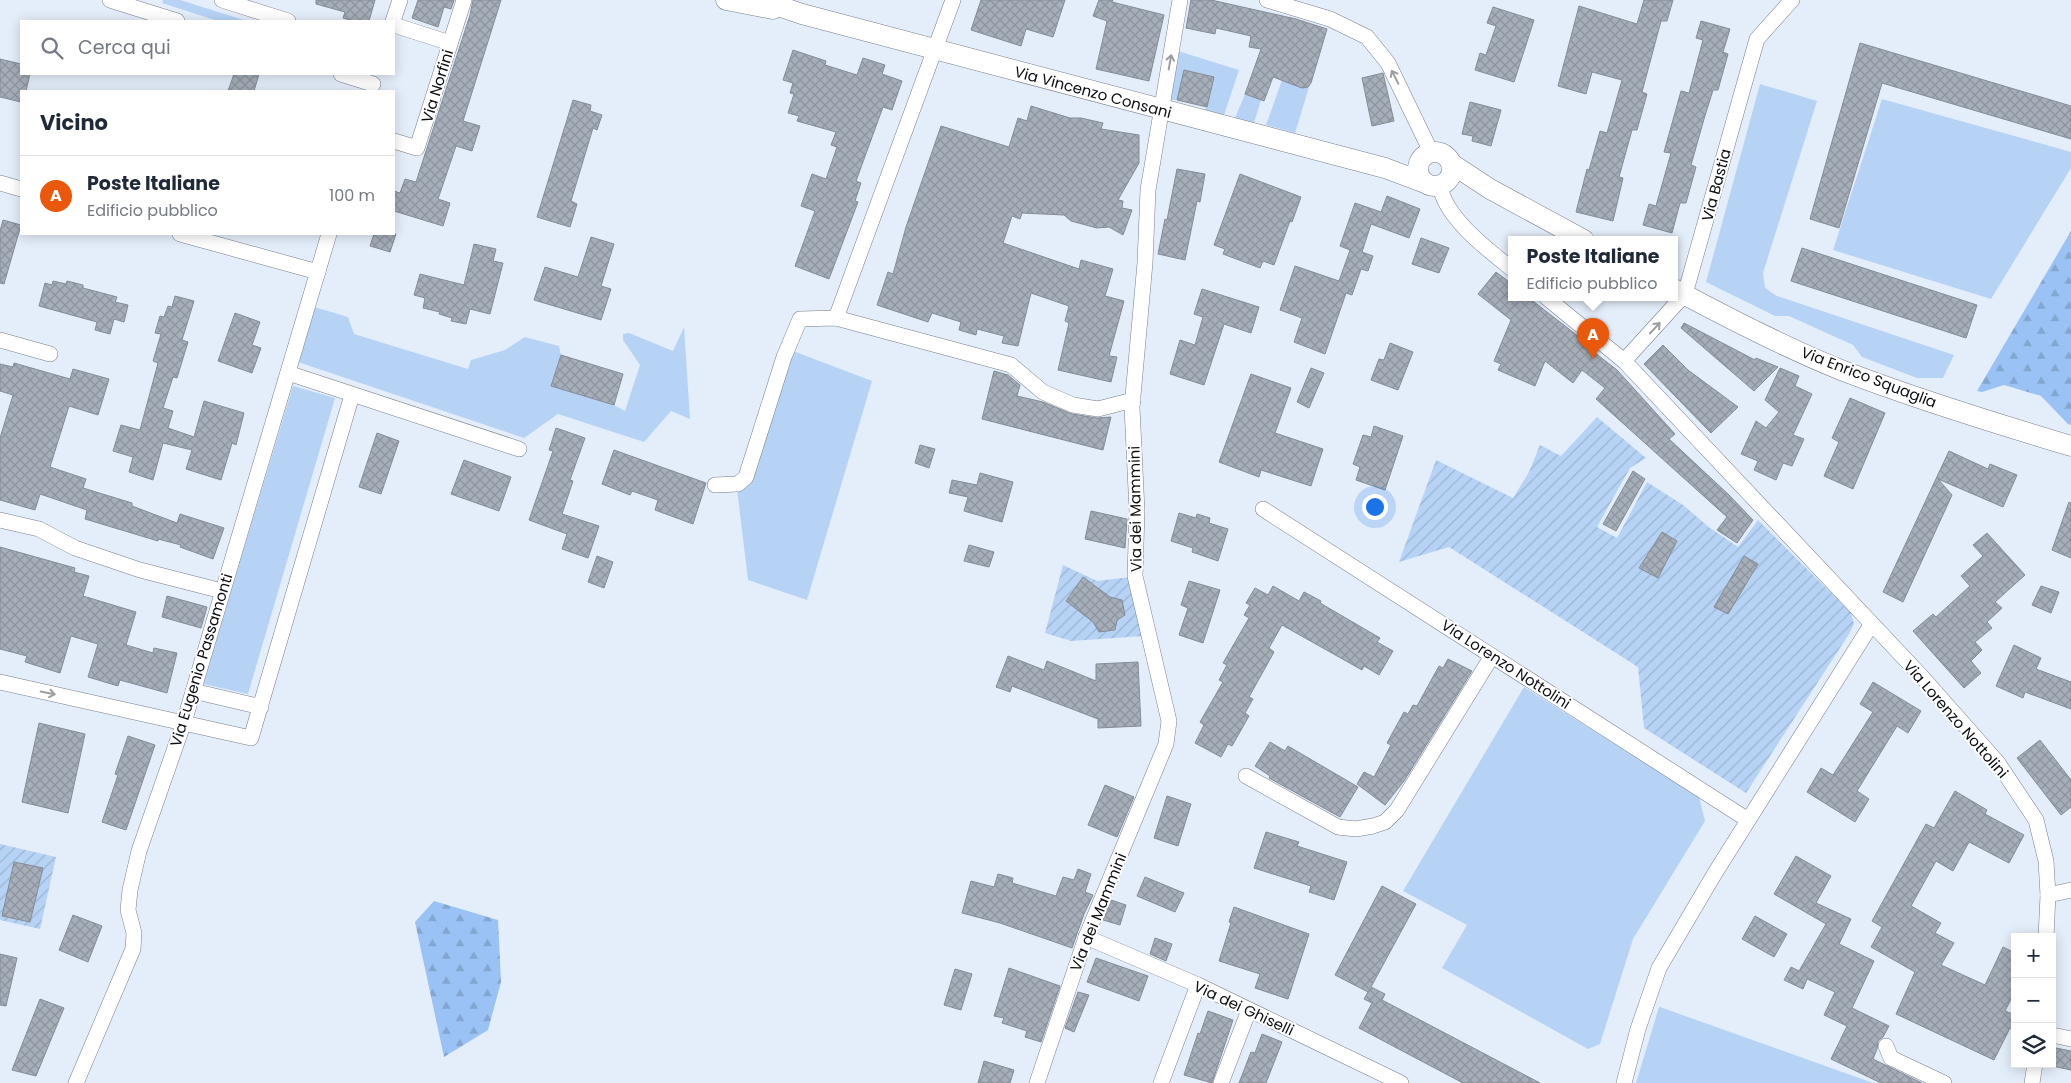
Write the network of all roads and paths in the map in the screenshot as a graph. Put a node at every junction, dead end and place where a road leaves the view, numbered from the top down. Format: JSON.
{"nodes":[{"id":1,"x":110,"y":0,"type":"edge"},
{"id":2,"x":222,"y":0,"type":"edge"},
{"id":3,"x":400,"y":0,"type":"edge"},
{"id":4,"x":464,"y":0,"type":"edge"},
{"id":5,"x":726,"y":0,"type":"edge"},
{"id":6,"x":761,"y":0,"type":"edge"},
{"id":7,"x":953,"y":0,"type":"edge"},
{"id":8,"x":1180,"y":0,"type":"edge"},
{"id":9,"x":1267,"y":0,"type":"edge"},
{"id":10,"x":1792,"y":0,"type":"edge"},
{"id":11,"x":149,"y":6,"type":"edge"},
{"id":12,"x":804,"y":7,"type":"edge"},
{"id":13,"x":175,"y":20,"type":"edge"},
{"id":14,"x":285,"y":20,"type":"edge"},
{"id":15,"x":393,"y":20,"type":"edge"},
{"id":16,"x":395,"y":25,"type":"edge"},
{"id":17,"x":450,"y":43,"type":"junction"},
{"id":18,"x":935,"y":50,"type":"junction"},
{"id":19,"x":345,"y":75,"type":"edge"},
{"id":20,"x":374,"y":83,"type":"edge"},
{"id":21,"x":1161,"y":110,"type":"junction"},
{"id":22,"x":395,"y":141,"type":"edge"},
{"id":23,"x":1426,"y":156,"type":"junction"},
{"id":24,"x":1385,"y":168,"type":"junction"},
{"id":25,"x":1441,"y":178,"type":"junction"},
{"id":26,"x":0,"y":182,"type":"edge"},
{"id":27,"x":20,"y":189,"type":"edge"},
{"id":28,"x":184,"y":235,"type":"edge"},
{"id":29,"x":329,"y":235,"type":"edge"},
{"id":30,"x":1577,"y":236,"type":"edge"},
{"id":31,"x":1508,"y":265,"type":"edge"},
{"id":32,"x":318,"y":272,"type":"junction"},
{"id":33,"x":1680,"y":292,"type":"edge"},
{"id":34,"x":1550,"y":301,"type":"edge"},
{"id":35,"x":1673,"y":301,"type":"edge"},
{"id":36,"x":836,"y":318,"type":"junction"},
{"id":37,"x":0,"y":340,"type":"edge"},
{"id":38,"x":50,"y":354,"type":"dead end"},
{"id":39,"x":1624,"y":362,"type":"junction"},
{"id":40,"x":288,"y":374,"type":"junction"},
{"id":41,"x":352,"y":395,"type":"junction"},
{"id":42,"x":1133,"y":400,"type":"junction"},
{"id":43,"x":2071,"y":446,"type":"edge"},
{"id":44,"x":519,"y":449,"type":"dead end"},
{"id":45,"x":715,"y":485,"type":"dead end"},
{"id":46,"x":1263,"y":509,"type":"dead end"},
{"id":47,"x":0,"y":520,"type":"edge"},
{"id":48,"x":222,"y":591,"type":"junction"},
{"id":49,"x":1871,"y":625,"type":"junction"},
{"id":50,"x":1492,"y":656,"type":"junction"},
{"id":51,"x":0,"y":682,"type":"edge"},
{"id":52,"x":193,"y":691,"type":"junction"},
{"id":53,"x":260,"y":707,"type":"junction"},
{"id":54,"x":184,"y":722,"type":"junction"},
{"id":55,"x":1246,"y":776,"type":"dead end"},
{"id":56,"x":1748,"y":820,"type":"junction"},
{"id":57,"x":2071,"y":890,"type":"edge"},
{"id":58,"x":2048,"y":895,"type":"junction"},
{"id":59,"x":2046,"y":933,"type":"edge"},
{"id":60,"x":1086,"y":937,"type":"junction"},
{"id":61,"x":1198,"y":985,"type":"junction"},
{"id":62,"x":1248,"y":1010,"type":"junction"},
{"id":63,"x":2056,"y":1035,"type":"edge"},
{"id":64,"x":2071,"y":1039,"type":"edge"},
{"id":65,"x":1886,"y":1046,"type":"dead end"},
{"id":66,"x":2034,"y":1068,"type":"edge"},
{"id":67,"x":76,"y":1083,"type":"edge"},
{"id":68,"x":1037,"y":1083,"type":"edge"},
{"id":69,"x":1161,"y":1083,"type":"edge"},
{"id":70,"x":1221,"y":1083,"type":"edge"},
{"id":71,"x":1401,"y":1083,"type":"edge"},
{"id":72,"x":1624,"y":1083,"type":"edge"},
{"id":73,"x":1944,"y":1083,"type":"edge"},
{"id":74,"x":2032,"y":1083,"type":"edge"}],
"edges":[{"from":1,"to":11,"type":"street"},
{"from":2,"to":14,"type":"street"},
{"from":3,"to":15,"type":"street"},
{"from":4,"to":17,"type":"street","name":"Via Norfini"},
{"from":5,"to":12,"type":"street","name":"Via Vincenzo Consani"},
{"from":6,"to":12,"type":"street","name":"Via Vincenzo Consani"},
{"from":7,"to":18,"type":"street"},
{"from":21,"to":8,"type":"street","name":"Via dei Mammini","one_way":true},
{"from":23,"to":9,"type":"street","one_way":true},
{"from":10,"to":33,"type":"street","name":"Via Bastia"},
{"from":11,"to":13,"type":"street"},
{"from":12,"to":18,"type":"street","name":"Via Vincenzo Consani"},
{"from":16,"to":17,"type":"street"},
{"from":17,"to":22,"type":"street","name":"Via Norfini"},
{"from":18,"to":21,"type":"street","name":"Via Vincenzo Consani"},
{"from":18,"to":36,"type":"street"},
{"from":19,"to":20,"type":"street"},
{"from":21,"to":24,"type":"street","name":"Via Vincenzo Consani"},
{"from":21,"to":42,"type":"street","name":"Via dei Mammini"},
{"from":23,"to":24,"type":"street","name":"Via Vincenzo Consani"},
{"from":23,"to":25,"type":"street"},
{"from":23,"to":25,"type":"street"},
{"from":24,"to":25,"type":"street","name":"Via Vincenzo Consani"},
{"from":25,"to":30,"type":"street"},
{"from":25,"to":31,"type":"street"},
{"from":26,"to":27,"type":"street"},
{"from":28,"to":32,"type":"street"},
{"from":29,"to":32,"type":"street","name":"Via Eugenio Passamonti"},
{"from":32,"to":40,"type":"street","name":"Via Eugenio Passamonti"},
{"from":33,"to":43,"type":"street","name":"Via Enrico Squaglia"},
{"from":34,"to":39,"type":"street","name":"Via Lorenzo Nottolini"},
{"from":39,"to":35,"type":"street","name":"Via Bastia","one_way":true},
{"from":36,"to":42,"type":"street"},
{"from":36,"to":45,"type":"street"},
{"from":37,"to":38,"type":"street"},
{"from":39,"to":49,"type":"street","name":"Via Lorenzo Nottolini"},
{"from":40,"to":41,"type":"street"},
{"from":40,"to":48,"type":"street","name":"Via Eugenio Passamonti"},
{"from":41,"to":44,"type":"street"},
{"from":41,"to":53,"type":"street"},
{"from":42,"to":60,"type":"street","name":"Via dei Mammini"},
{"from":46,"to":50,"type":"street","name":"Via Lorenzo Nottolini"},
{"from":47,"to":48,"type":"street"},
{"from":48,"to":52,"type":"street","name":"Via Eugenio Passamonti"},
{"from":49,"to":56,"type":"street"},
{"from":49,"to":58,"type":"street","name":"Via Lorenzo Nottolini"},
{"from":50,"to":55,"type":"street"},
{"from":50,"to":56,"type":"street","name":"Via Lorenzo Nottolini"},
{"from":51,"to":54,"type":"street","one_way":true},
{"from":52,"to":53,"type":"street"},
{"from":52,"to":54,"type":"street","name":"Via Eugenio Passamonti"},
{"from":53,"to":54,"type":"street"},
{"from":54,"to":67,"type":"street","name":"Via Eugenio Passamonti"},
{"from":56,"to":72,"type":"street"},
{"from":57,"to":58,"type":"street"},
{"from":58,"to":59,"type":"street","name":"Via Lorenzo Nottolini"},
{"from":60,"to":61,"type":"street","name":"Via dei Ghiselli"},
{"from":60,"to":68,"type":"street","name":"Via dei Mammini"},
{"from":61,"to":62,"type":"street","name":"Via dei Ghiselli"},
{"from":61,"to":69,"type":"street"},
{"from":62,"to":70,"type":"street"},
{"from":62,"to":71,"type":"street","name":"Via dei Ghiselli"},
{"from":63,"to":64,"type":"street"},
{"from":65,"to":73,"type":"street"},
{"from":66,"to":74,"type":"street"}]}
